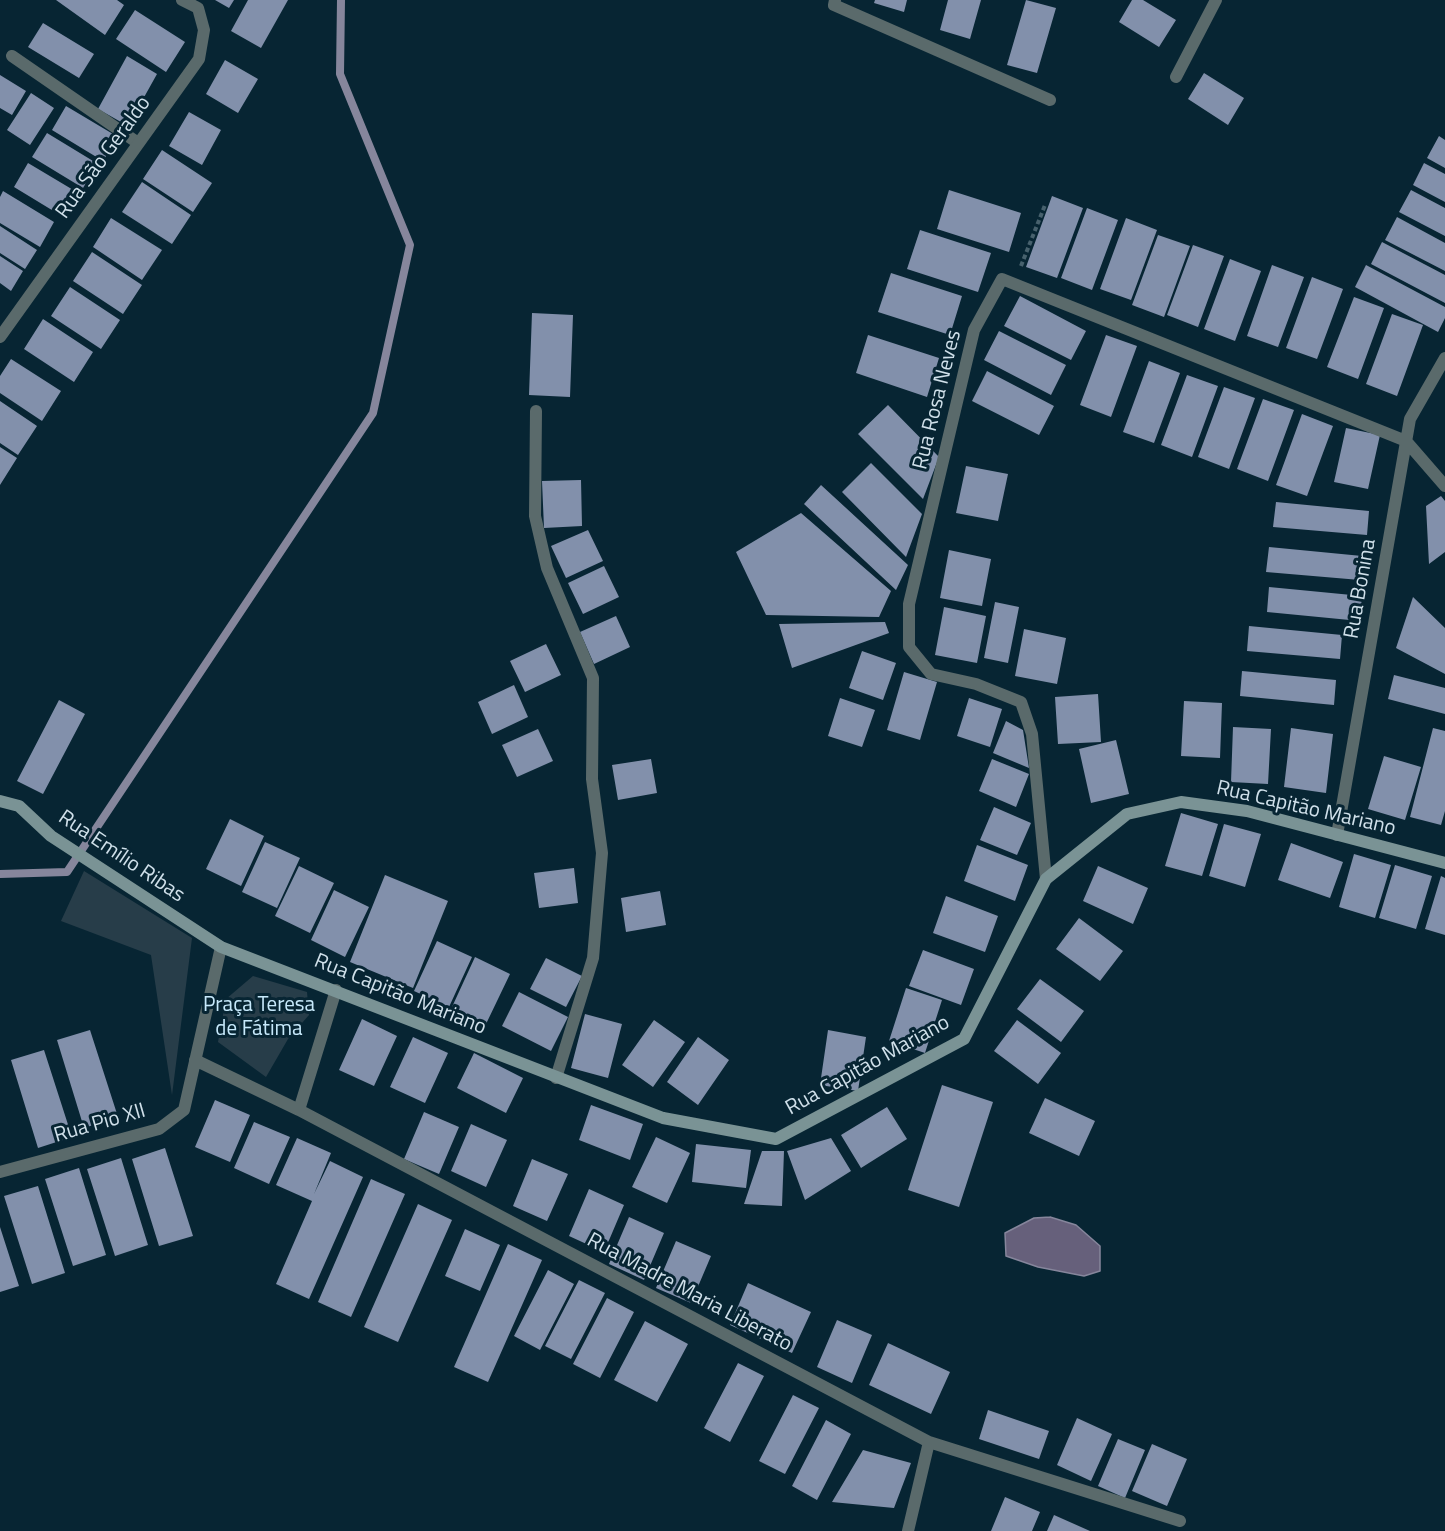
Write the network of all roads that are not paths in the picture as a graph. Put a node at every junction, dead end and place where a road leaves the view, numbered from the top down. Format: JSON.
{"nodes":[{"id":1,"x":182,"y":0,"type":"edge"},
{"id":2,"x":835,"y":0,"type":"edge"},
{"id":3,"x":1216,"y":0,"type":"edge"},
{"id":4,"x":12,"y":56,"type":"dead end"},
{"id":5,"x":1176,"y":77,"type":"dead end"},
{"id":6,"x":1050,"y":100,"type":"dead end"},
{"id":7,"x":138,"y":143,"type":"junction"},
{"id":8,"x":0,"y":337,"type":"edge"},
{"id":9,"x":1445,"y":358,"type":"edge"},
{"id":10,"x":536,"y":411,"type":"dead end"},
{"id":11,"x":1406,"y":441,"type":"junction"},
{"id":12,"x":1445,"y":486,"type":"edge"},
{"id":13,"x":0,"y":801,"type":"edge"},
{"id":14,"x":1337,"y":835,"type":"junction"},
{"id":15,"x":1445,"y":863,"type":"edge"},
{"id":16,"x":1046,"y":879,"type":"junction"},
{"id":17,"x":221,"y":947,"type":"junction"},
{"id":18,"x":336,"y":990,"type":"junction"},
{"id":19,"x":195,"y":1060,"type":"junction"},
{"id":20,"x":556,"y":1078,"type":"junction"},
{"id":21,"x":299,"y":1110,"type":"junction"},
{"id":22,"x":0,"y":1172,"type":"edge"},
{"id":23,"x":929,"y":1442,"type":"junction"},
{"id":24,"x":1180,"y":1521,"type":"dead end"},
{"id":25,"x":908,"y":1531,"type":"edge"}],
"edges":[{"from":1,"to":7,"type":"street","name":"Rua São Geraldo"},
{"from":2,"to":6,"type":"street"},
{"from":3,"to":5,"type":"street"},
{"from":4,"to":7,"type":"street"},
{"from":7,"to":8,"type":"street","name":"Rua São Geraldo"},
{"from":9,"to":11,"type":"street","name":"Rua Bonina"},
{"from":10,"to":20,"type":"street"},
{"from":11,"to":12,"type":"street"},
{"from":11,"to":14,"type":"street","name":"Rua Bonina"},
{"from":11,"to":16,"type":"street","name":"Rua Rosa Neves"},
{"from":13,"to":17,"type":"street","name":"Rua Emílio Ribas"},
{"from":14,"to":15,"type":"street","name":"Rua Capitão Mariano"},
{"from":14,"to":16,"type":"street","name":"Rua Capitão Mariano"},
{"from":16,"to":20,"type":"street","name":"Rua Capitão Mariano"},
{"from":17,"to":18,"type":"street","name":"Rua Capitão Mariano"},
{"from":17,"to":19,"type":"street","name":"Rua Pio XII"},
{"from":18,"to":20,"type":"street","name":"Rua Capitão Mariano"},
{"from":18,"to":21,"type":"street"},
{"from":19,"to":21,"type":"street","name":"Rua Madre Maria Liberato"},
{"from":19,"to":22,"type":"street","name":"Rua Pio XII"},
{"from":21,"to":23,"type":"street","name":"Rua Madre Maria Liberato"},
{"from":23,"to":24,"type":"street","name":"Rua Madre Maria Liberato"},
{"from":23,"to":25,"type":"street"}]}
